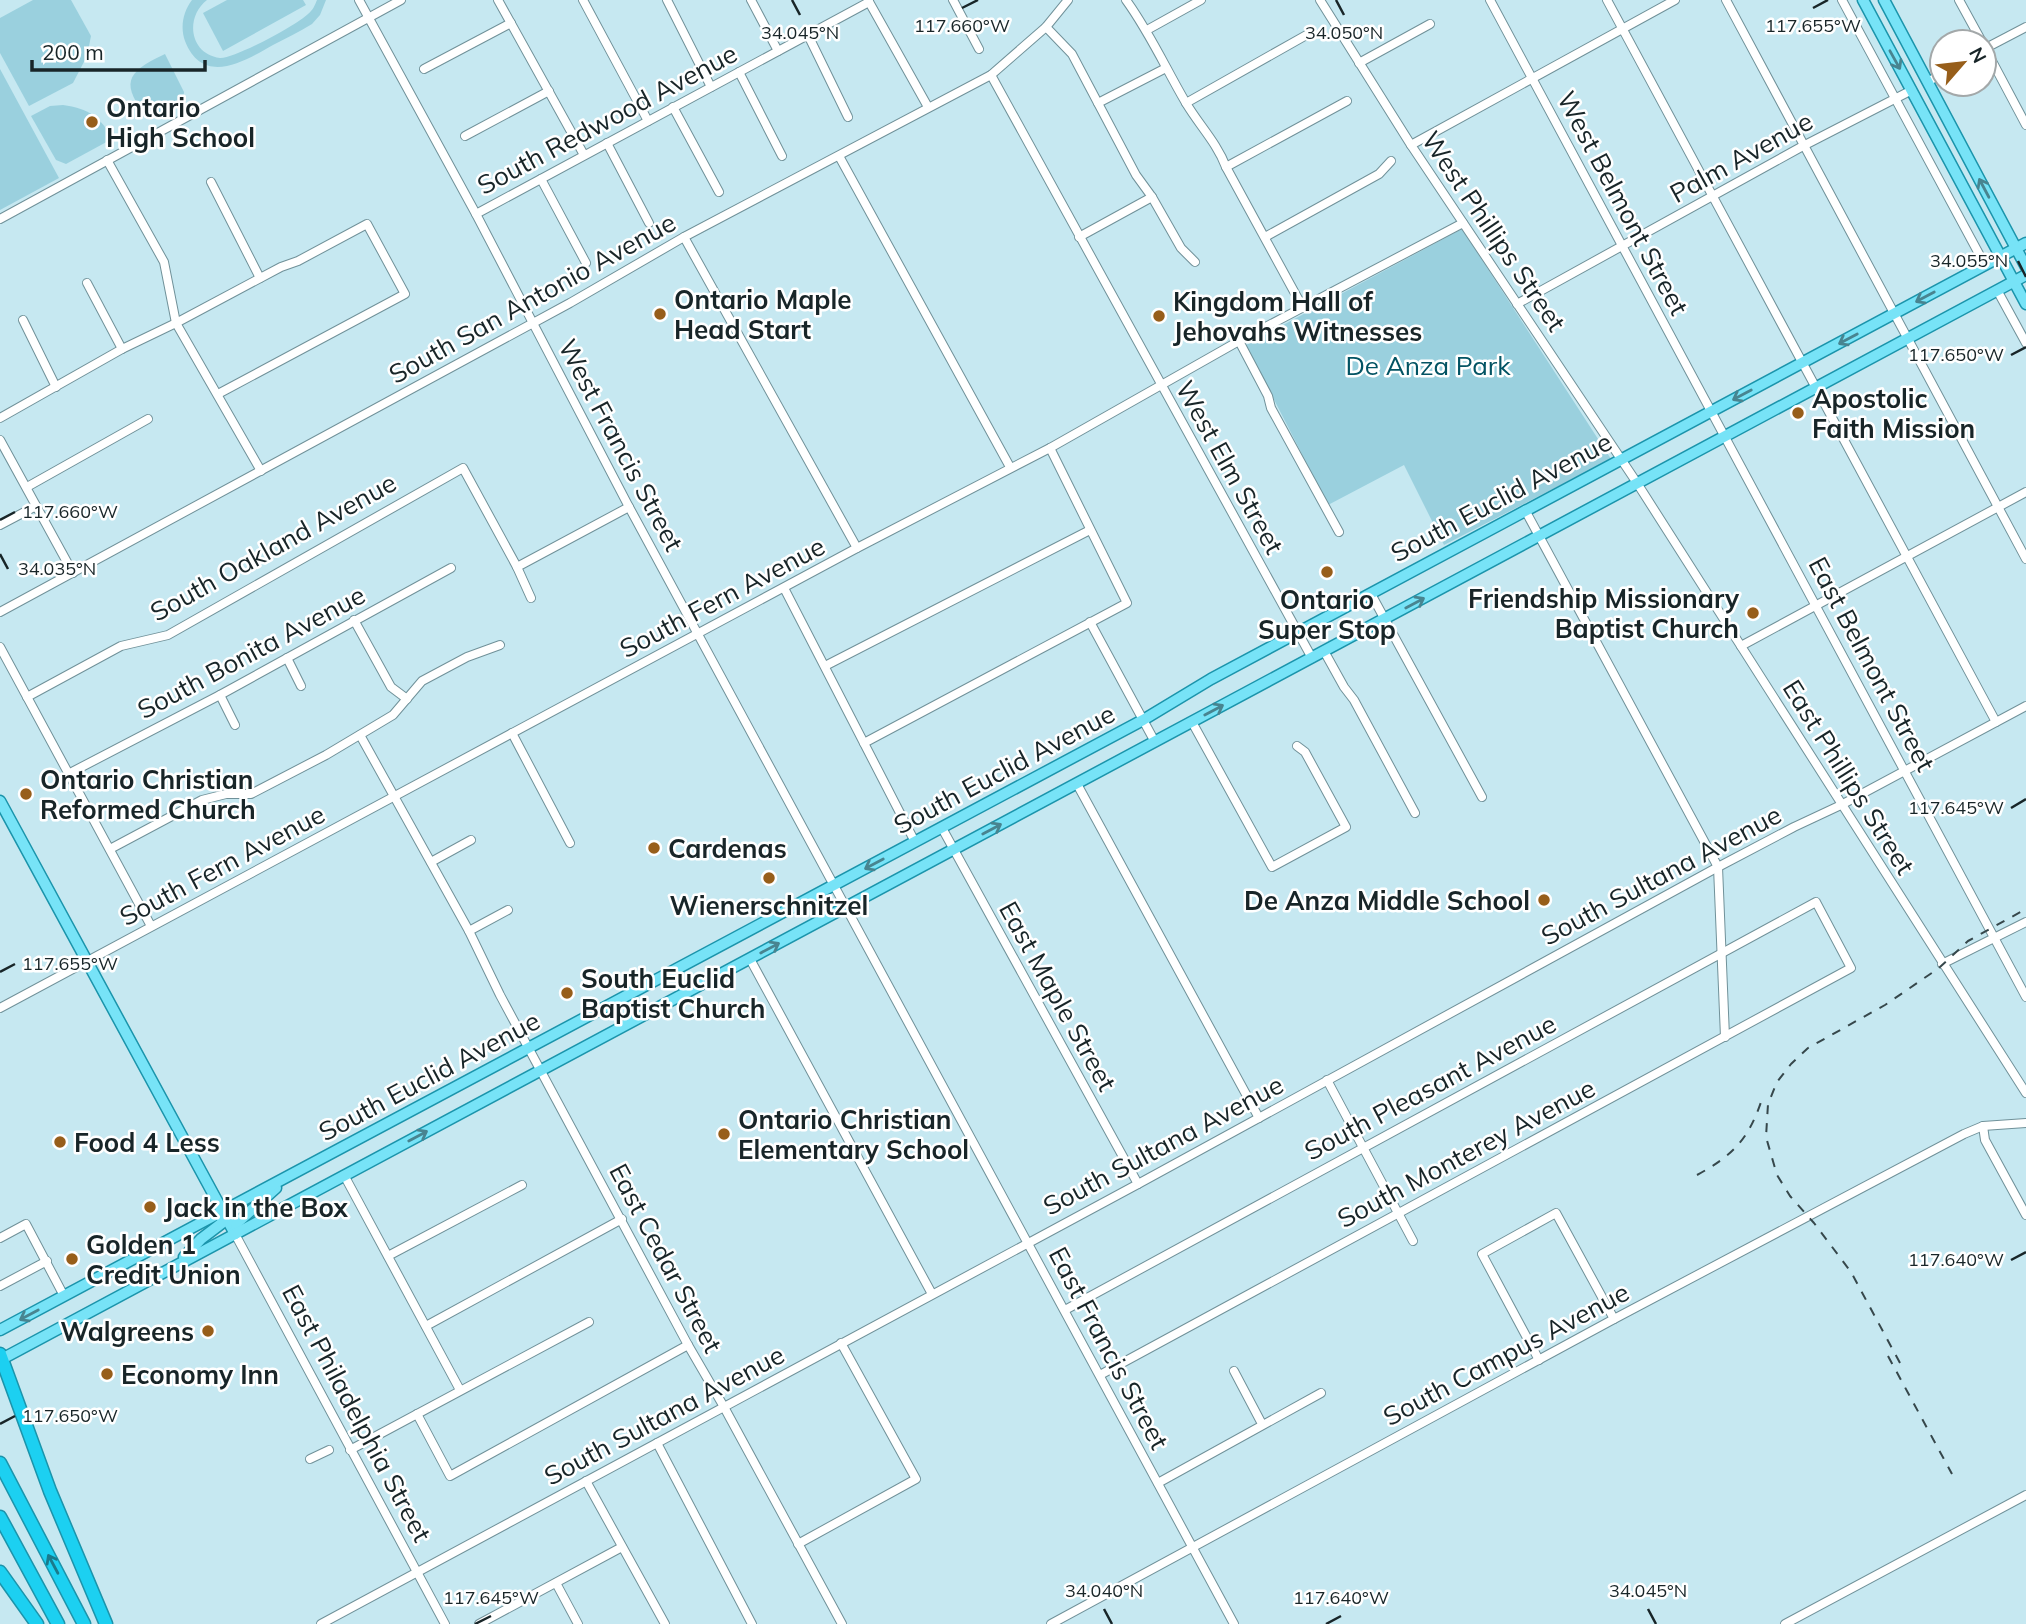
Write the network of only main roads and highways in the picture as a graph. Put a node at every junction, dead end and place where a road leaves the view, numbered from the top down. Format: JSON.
{"nodes":[{"id":1,"x":1863,"y":0,"type":"edge"},
{"id":2,"x":1884,"y":0,"type":"edge"},
{"id":3,"x":2021,"y":246,"type":"edge"},
{"id":4,"x":2000,"y":257,"type":"junction"},
{"id":5,"x":2024,"y":264,"type":"edge"},
{"id":6,"x":2026,"y":275,"type":"edge"},
{"id":7,"x":2014,"y":282,"type":"junction"},
{"id":8,"x":2026,"y":304,"type":"edge"},
{"id":9,"x":0,"y":801,"type":"edge"},
{"id":10,"x":685,"y":965,"type":"junction"},
{"id":11,"x":695,"y":988,"type":"junction"},
{"id":12,"x":376,"y":1130,"type":"junction"},
{"id":13,"x":387,"y":1152,"type":"junction"},
{"id":14,"x":304,"y":1168,"type":"junction"},
{"id":15,"x":223,"y":1212,"type":"junction"},
{"id":16,"x":232,"y":1229,"type":"junction"},
{"id":17,"x":165,"y":1272,"type":"junction"},
{"id":18,"x":0,"y":1330,"type":"edge"},
{"id":19,"x":1,"y":1358,"type":"edge"},
{"id":20,"x":0,"y":1463,"type":"edge"},
{"id":21,"x":0,"y":1517,"type":"edge"},
{"id":22,"x":0,"y":1572,"type":"edge"},
{"id":23,"x":37,"y":1624,"type":"edge"},
{"id":24,"x":58,"y":1624,"type":"edge"},
{"id":25,"x":84,"y":1624,"type":"edge"},
{"id":26,"x":106,"y":1624,"type":"edge"}],
"edges":[{"from":1,"to":4,"type":"main road","one_way":true},
{"from":3,"to":2,"type":"main road","one_way":true},
{"from":3,"to":4,"type":"main road","name":"South Euclid Avenue"},
{"from":3,"to":5,"type":"main road"},
{"from":4,"to":7,"type":"main road"},
{"from":4,"to":10,"type":"main road","name":"South Euclid Avenue","one_way":true},
{"from":6,"to":7,"type":"main road","name":"South Euclid Avenue"},
{"from":7,"to":8,"type":"main road"},
{"from":11,"to":7,"type":"main road","name":"South Euclid Avenue","one_way":true},
{"from":9,"to":15,"type":"main road"},
{"from":10,"to":11,"type":"main road"},
{"from":10,"to":12,"type":"main road","name":"South Euclid Avenue"},
{"from":13,"to":11,"type":"main road","name":"South Euclid Avenue","one_way":true},
{"from":12,"to":13,"type":"main road"},
{"from":12,"to":14,"type":"main road","name":"South Euclid Avenue"},
{"from":13,"to":16,"type":"main road","name":"South Euclid Avenue"},
{"from":14,"to":15,"type":"main road","name":"South Euclid Avenue"},
{"from":14,"to":16,"type":"main road"},
{"from":15,"to":16,"type":"main road"},
{"from":15,"to":17,"type":"main road"},
{"from":15,"to":18,"type":"main road","name":"South Euclid Avenue","one_way":true},
{"from":16,"to":17,"type":"main road","name":"South Euclid Avenue"},
{"from":17,"to":19,"type":"main road","name":"South Euclid Avenue"},
{"from":19,"to":26,"type":"highway"},
{"from":25,"to":20,"type":"highway","one_way":true},
{"from":21,"to":24,"type":"highway"},
{"from":22,"to":23,"type":"highway"}]}
